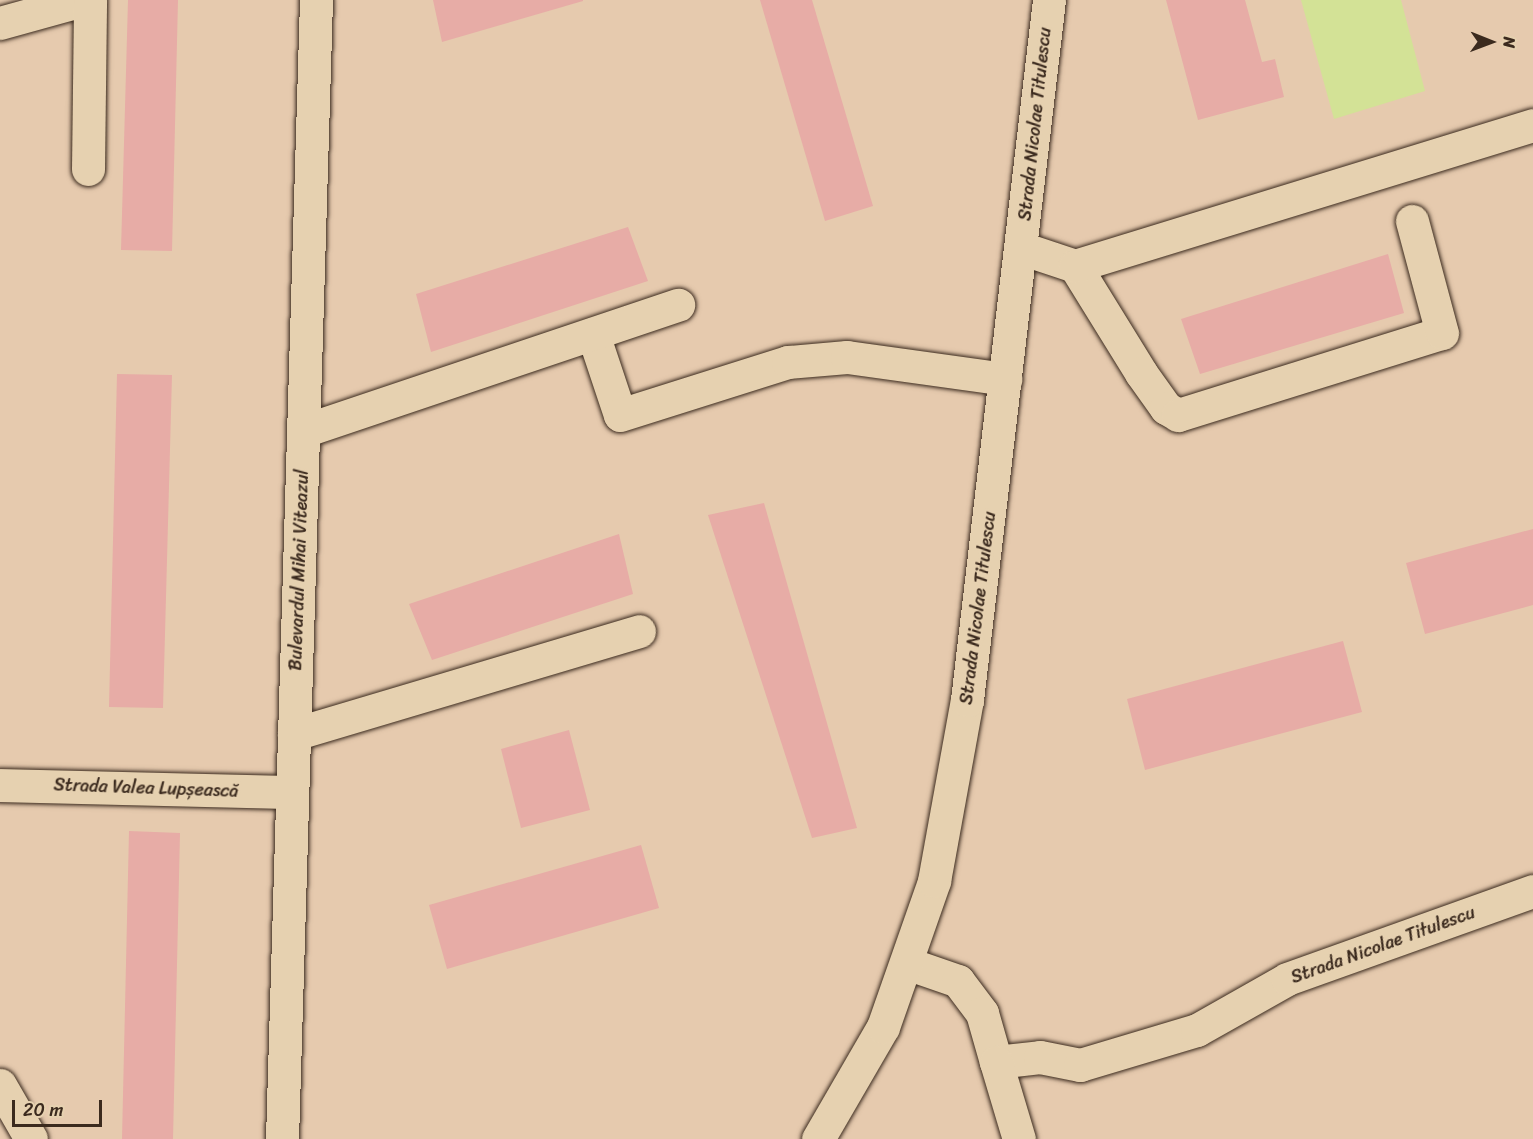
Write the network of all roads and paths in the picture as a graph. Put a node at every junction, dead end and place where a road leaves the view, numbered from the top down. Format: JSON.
{"nodes":[{"id":1,"x":83,"y":0,"type":"edge"},
{"id":2,"x":90,"y":0,"type":"edge"},
{"id":3,"x":316,"y":0,"type":"edge"},
{"id":4,"x":1049,"y":0,"type":"edge"},
{"id":5,"x":0,"y":23,"type":"edge"},
{"id":6,"x":1533,"y":125,"type":"edge"},
{"id":7,"x":88,"y":169,"type":"dead end"},
{"id":8,"x":1412,"y":220,"type":"dead end"},
{"id":9,"x":1021,"y":248,"type":"junction"},
{"id":10,"x":1075,"y":266,"type":"junction"},
{"id":11,"x":678,"y":305,"type":"dead end"},
{"id":12,"x":593,"y":334,"type":"junction"},
{"id":13,"x":1005,"y":379,"type":"junction"},
{"id":14,"x":303,"y":431,"type":"junction"},
{"id":15,"x":639,"y":631,"type":"dead end"},
{"id":16,"x":294,"y":734,"type":"junction"},
{"id":17,"x":0,"y":785,"type":"edge"},
{"id":18,"x":292,"y":792,"type":"junction"},
{"id":19,"x":1533,"y":891,"type":"edge"},
{"id":20,"x":909,"y":964,"type":"junction"},
{"id":21,"x":996,"y":1062,"type":"junction"},
{"id":22,"x":0,"y":1085,"type":"edge"},
{"id":23,"x":30,"y":1139,"type":"edge"},
{"id":24,"x":282,"y":1139,"type":"edge"},
{"id":25,"x":818,"y":1139,"type":"edge"},
{"id":26,"x":1019,"y":1139,"type":"edge"}],
"edges":[{"from":1,"to":5,"type":"street"},
{"from":2,"to":7,"type":"street"},
{"from":3,"to":14,"type":"street","name":"Bulevardul Mihai Viteazul"},
{"from":4,"to":9,"type":"street","name":"Strada Nicolae Titulescu"},
{"from":6,"to":10,"type":"street"},
{"from":8,"to":10,"type":"street"},
{"from":9,"to":10,"type":"street"},
{"from":9,"to":13,"type":"street","name":"Strada Nicolae Titulescu"},
{"from":11,"to":12,"type":"street"},
{"from":12,"to":13,"type":"street"},
{"from":12,"to":14,"type":"street"},
{"from":13,"to":20,"type":"street","name":"Strada Nicolae Titulescu"},
{"from":14,"to":16,"type":"street","name":"Bulevardul Mihai Viteazul"},
{"from":15,"to":16,"type":"street"},
{"from":16,"to":18,"type":"street","name":"Bulevardul Mihai Viteazul"},
{"from":17,"to":18,"type":"street","name":"Strada Valea Lupșească"},
{"from":18,"to":24,"type":"street","name":"Bulevardul Mihai Viteazul"},
{"from":19,"to":21,"type":"street","name":"Strada Nicolae Titulescu"},
{"from":20,"to":21,"type":"street"},
{"from":20,"to":25,"type":"street","name":"Strada Nicolae Titulescu"},
{"from":21,"to":26,"type":"street"},
{"from":22,"to":23,"type":"street"}]}
